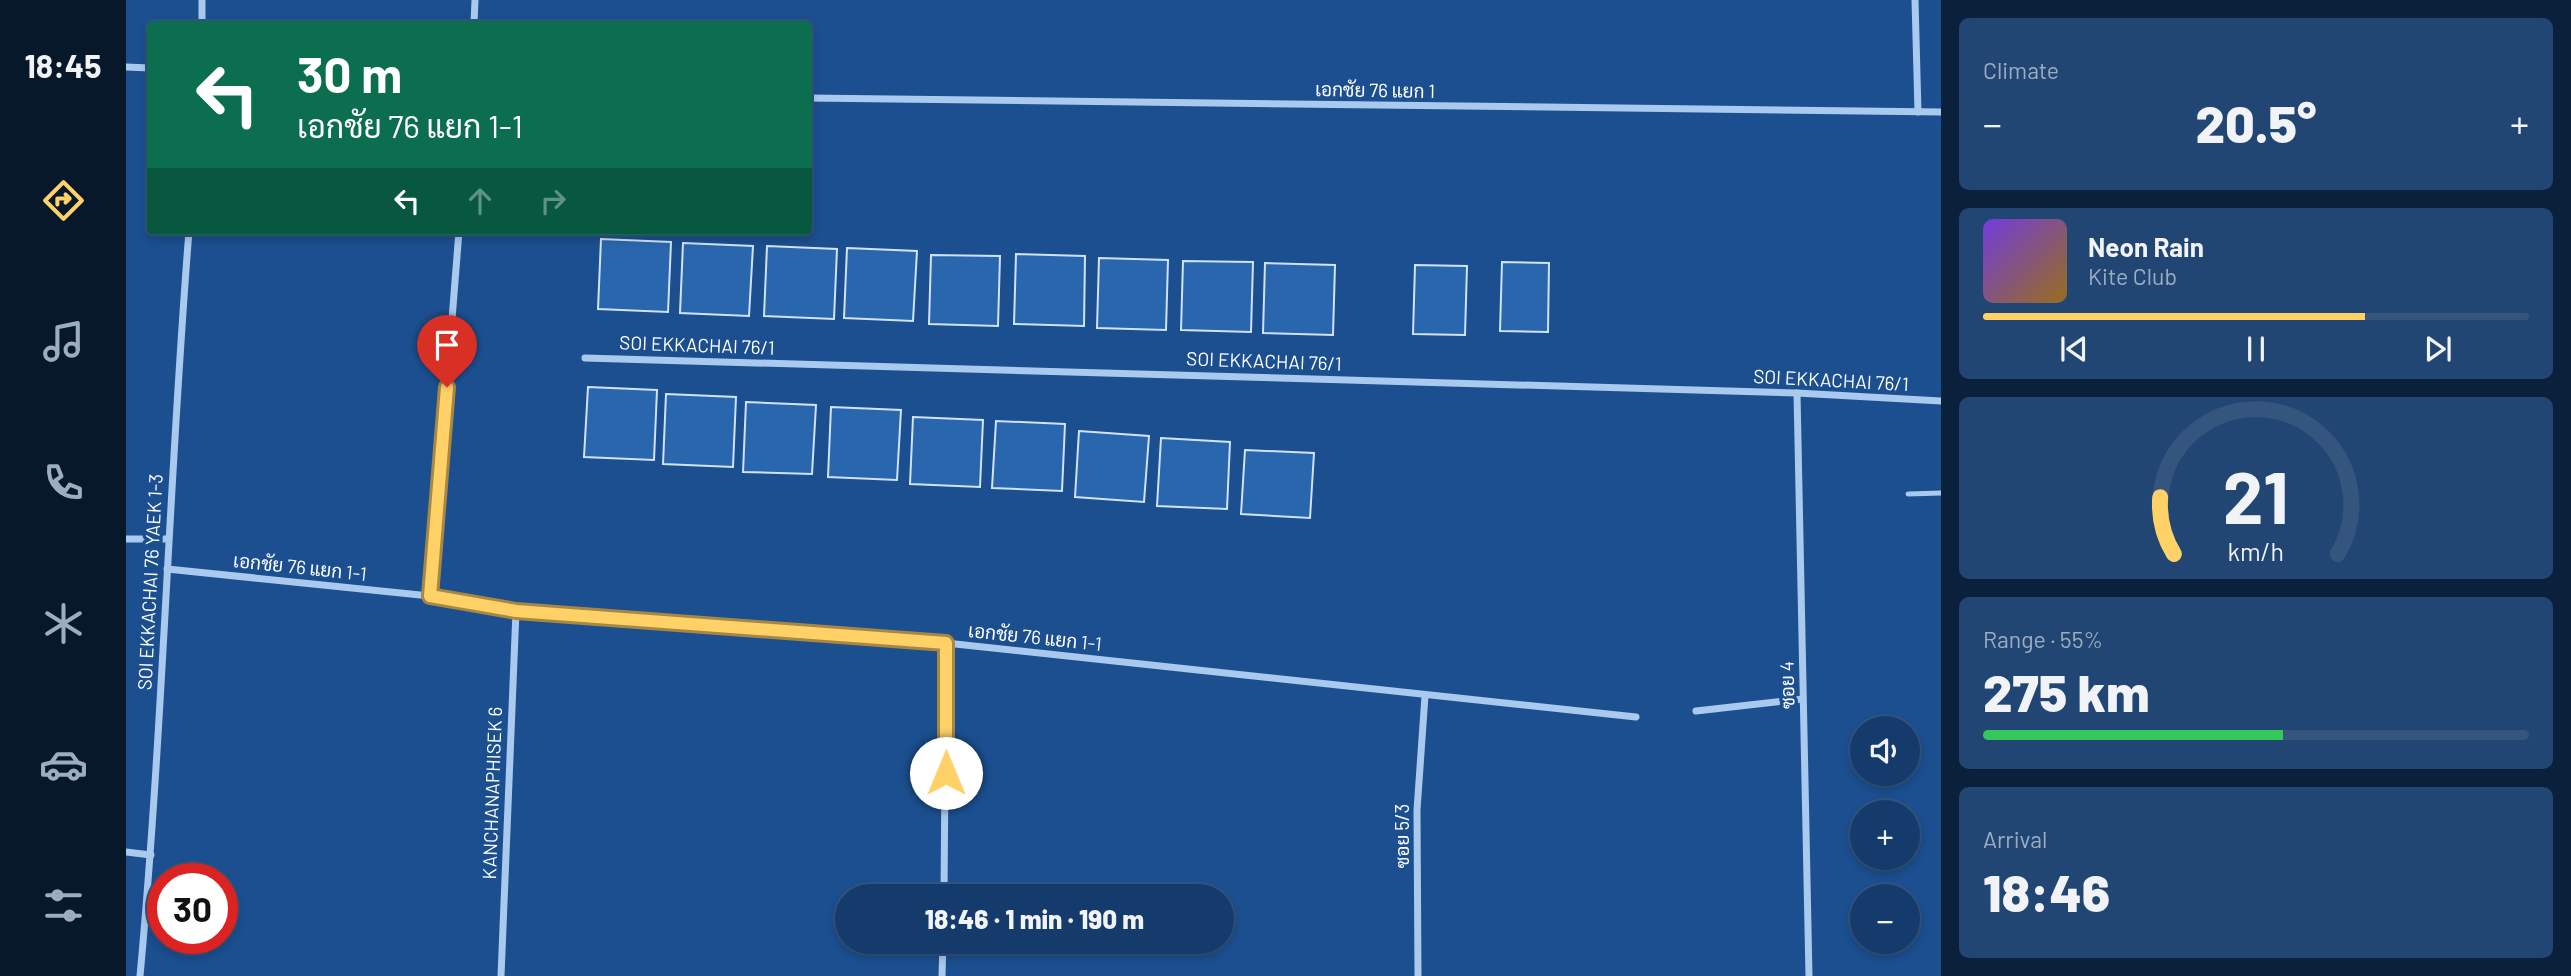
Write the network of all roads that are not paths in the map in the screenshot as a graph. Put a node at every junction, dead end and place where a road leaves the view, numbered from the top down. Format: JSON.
{"nodes":[{"id":1,"x":202,"y":0,"type":"edge"},
{"id":2,"x":475,"y":0,"type":"edge"},
{"id":3,"x":1915,"y":0,"type":"edge"},
{"id":4,"x":202,"y":21,"type":"edge"},
{"id":5,"x":474,"y":21,"type":"edge"},
{"id":6,"x":126,"y":67,"type":"edge"},
{"id":7,"x":147,"y":68,"type":"edge"},
{"id":8,"x":812,"y":99,"type":"edge"},
{"id":9,"x":1919,"y":112,"type":"junction"},
{"id":10,"x":1941,"y":112,"type":"edge"},
{"id":11,"x":189,"y":235,"type":"edge"},
{"id":12,"x":459,"y":235,"type":"edge"},
{"id":13,"x":585,"y":358,"type":"dead end"},
{"id":14,"x":1797,"y":393,"type":"junction"},
{"id":15,"x":1941,"y":401,"type":"edge"},
{"id":16,"x":1941,"y":493,"type":"edge"},
{"id":17,"x":1908,"y":494,"type":"dead end"},
{"id":18,"x":126,"y":539,"type":"edge"},
{"id":19,"x":167,"y":539,"type":"junction"},
{"id":20,"x":167,"y":569,"type":"junction"},
{"id":21,"x":430,"y":596,"type":"junction"},
{"id":22,"x":516,"y":611,"type":"junction"},
{"id":23,"x":946,"y":643,"type":"junction"},
{"id":24,"x":1425,"y":696,"type":"junction"},
{"id":25,"x":1803,"y":699,"type":"junction"},
{"id":26,"x":1696,"y":711,"type":"dead end"},
{"id":27,"x":1636,"y":717,"type":"dead end"},
{"id":28,"x":126,"y":852,"type":"edge"},
{"id":29,"x":151,"y":855,"type":"junction"},
{"id":30,"x":944,"y":884,"type":"edge"},
{"id":31,"x":943,"y":954,"type":"edge"},
{"id":32,"x":140,"y":976,"type":"edge"},
{"id":33,"x":501,"y":976,"type":"edge"},
{"id":34,"x":942,"y":976,"type":"edge"},
{"id":35,"x":1419,"y":976,"type":"edge"},
{"id":36,"x":1809,"y":976,"type":"edge"}],
"edges":[{"from":1,"to":4,"type":"street"},
{"from":2,"to":5,"type":"street"},
{"from":3,"to":9,"type":"street"},
{"from":6,"to":7,"type":"street"},
{"from":8,"to":9,"type":"street","name":"เอกชัย 76 แยก 1"},
{"from":9,"to":10,"type":"street","name":"เอกชัย 76 แยก 1"},
{"from":11,"to":19,"type":"street","name":"SOI EKKACHAI 76 YAEK 1-3"},
{"from":12,"to":21,"type":"street"},
{"from":13,"to":14,"type":"street","name":"SOI EKKACHAI 76/1"},
{"from":14,"to":15,"type":"street","name":"SOI EKKACHAI 76/1"},
{"from":14,"to":25,"type":"street","name":"ซอย 4"},
{"from":16,"to":17,"type":"lane"},
{"from":18,"to":19,"type":"street"},
{"from":19,"to":20,"type":"street","name":"SOI EKKACHAI 76 YAEK 1-3"},
{"from":20,"to":21,"type":"street","name":"เอกชัย 76 แยก 1-1"},
{"from":20,"to":29,"type":"street","name":"SOI EKKACHAI 76 YAEK 1-3"},
{"from":21,"to":22,"type":"street","name":"เอกชัย 76 แยก 1-1"},
{"from":22,"to":23,"type":"street","name":"เอกชัย 76 แยก 1-1"},
{"from":22,"to":33,"type":"street","name":"KANCHANAPHISEK 6"},
{"from":23,"to":24,"type":"street","name":"เอกชัย 76 แยก 1-1"},
{"from":23,"to":30,"type":"street"},
{"from":24,"to":27,"type":"street","name":"เอกชัย 76 แยก 1-1"},
{"from":24,"to":35,"type":"street","name":"ซอย 5/3"},
{"from":25,"to":26,"type":"street"},
{"from":25,"to":36,"type":"street","name":"ซอย 4"},
{"from":28,"to":29,"type":"street"},
{"from":29,"to":32,"type":"street","name":"SOI EKKACHAI 76 YAEK 1-3"},
{"from":31,"to":34,"type":"street"}]}
